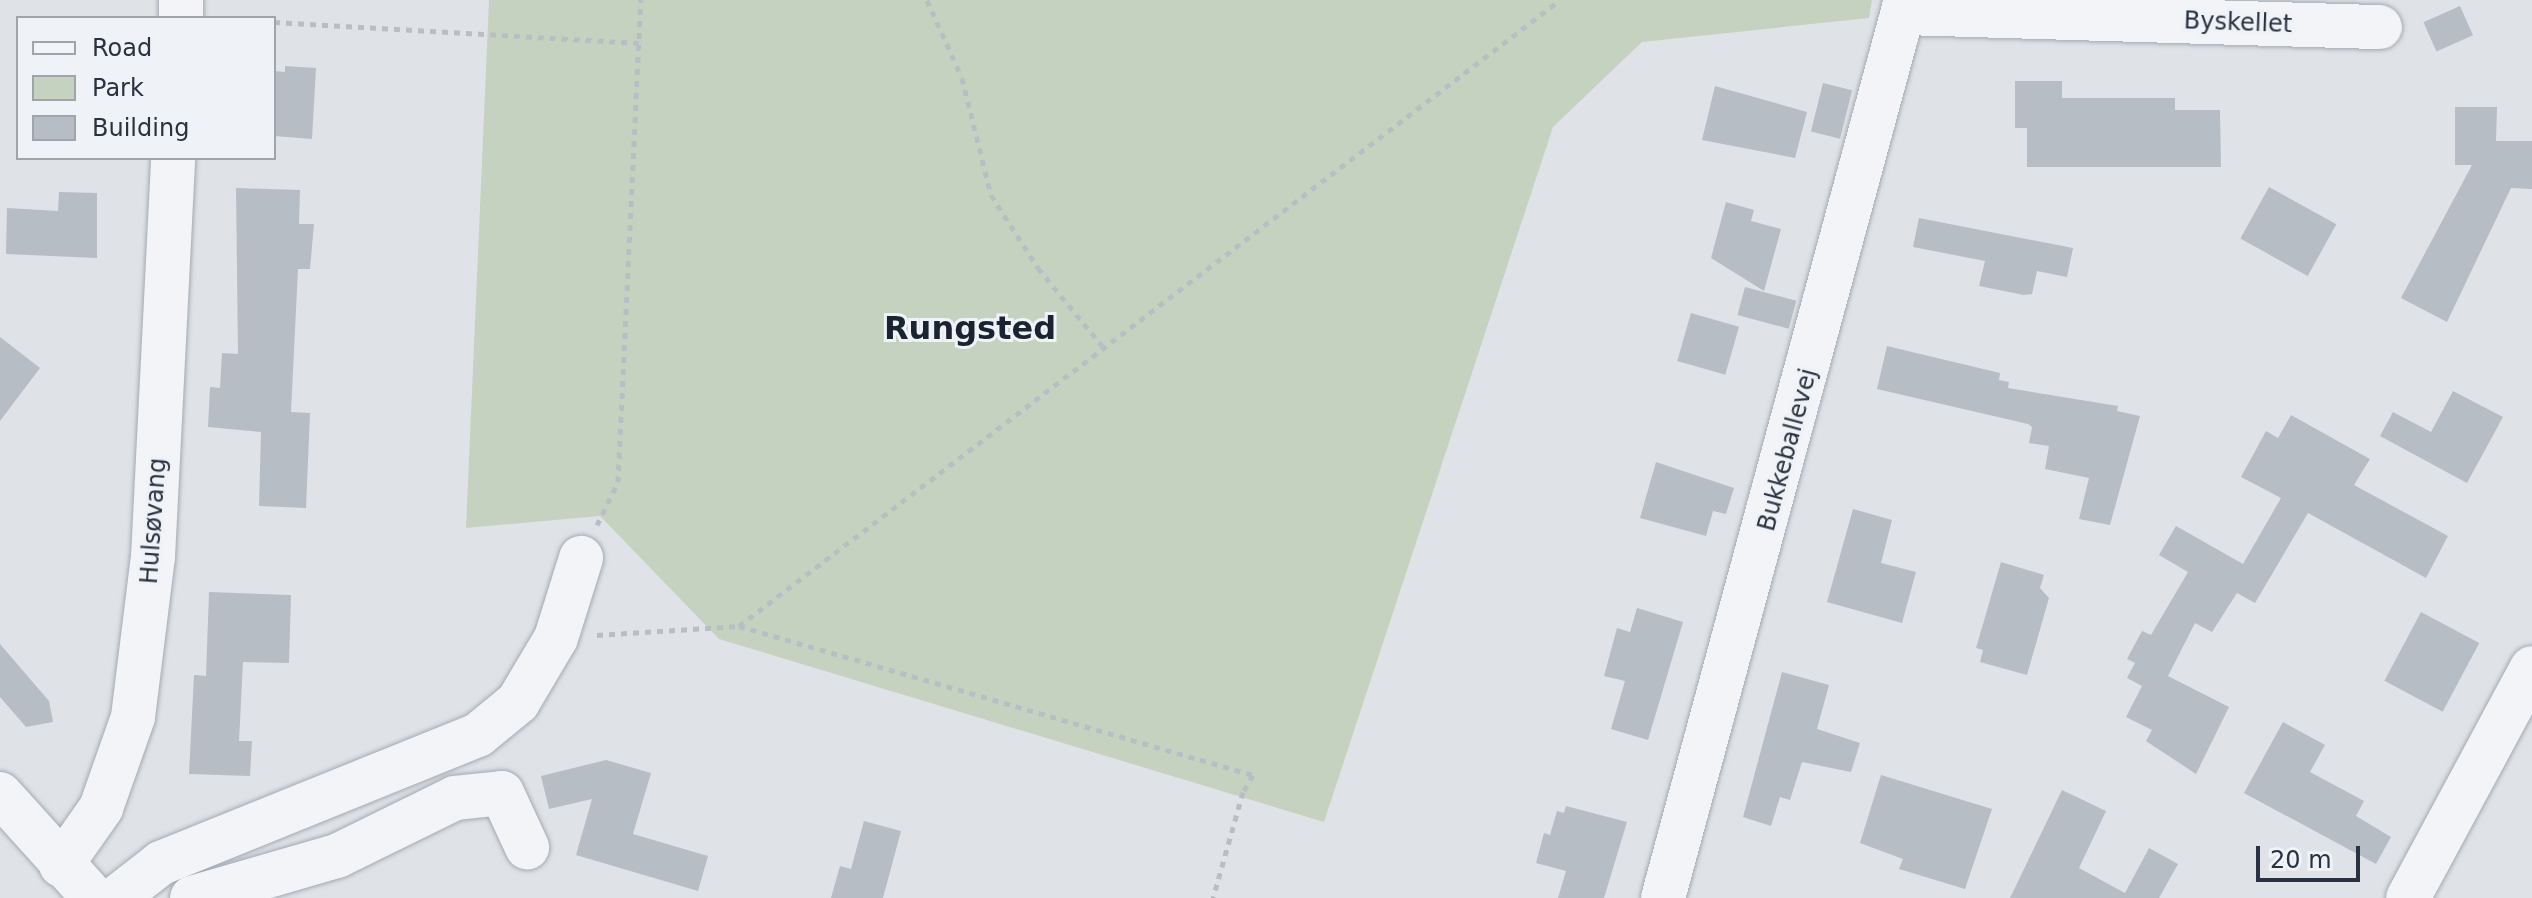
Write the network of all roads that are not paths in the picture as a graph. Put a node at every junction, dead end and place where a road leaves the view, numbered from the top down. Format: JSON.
{"nodes":[{"id":1,"x":1905,"y":7,"type":"edge"},
{"id":2,"x":2380,"y":27,"type":"dead end"},
{"id":3,"x":173,"y":160,"type":"edge"},
{"id":4,"x":581,"y":558,"type":"road end"},
{"id":5,"x":2532,"y":668,"type":"edge"},
{"id":6,"x":0,"y":794,"type":"edge"},
{"id":7,"x":527,"y":847,"type":"dead end"},
{"id":8,"x":61,"y":865,"type":"junction"},
{"id":9,"x":94,"y":898,"type":"edge"},
{"id":10,"x":116,"y":898,"type":"edge"},
{"id":11,"x":192,"y":898,"type":"edge"},
{"id":12,"x":1663,"y":898,"type":"edge"},
{"id":13,"x":2408,"y":898,"type":"edge"}],
"edges":[{"from":1,"to":2,"type":"street","name":"Byskellet"},
{"from":1,"to":12,"type":"street","name":"Bukkeballevej"},
{"from":3,"to":8,"type":"street","name":"Hulsøvang"},
{"from":4,"to":10,"type":"street"},
{"from":5,"to":13,"type":"street"},
{"from":6,"to":8,"type":"street"},
{"from":7,"to":11,"type":"street"},
{"from":8,"to":9,"type":"street"}]}
